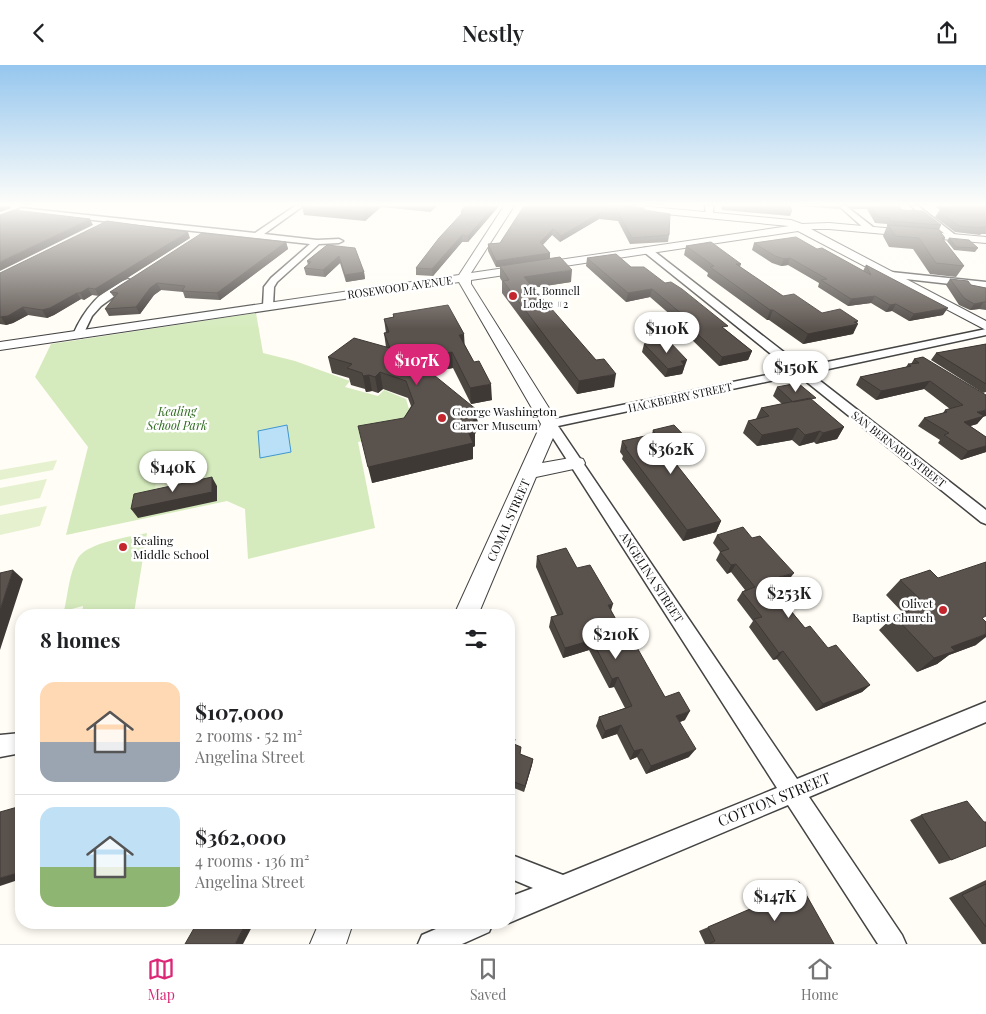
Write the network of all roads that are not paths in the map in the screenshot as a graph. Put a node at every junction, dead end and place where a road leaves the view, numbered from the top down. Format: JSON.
{"nodes":[{"id":1,"x":312,"y":247,"type":"edge"},
{"id":2,"x":482,"y":247,"type":"edge"},
{"id":3,"x":668,"y":247,"type":"edge"},
{"id":4,"x":837,"y":247,"type":"edge"},
{"id":5,"x":647,"y":250,"type":"junction"},
{"id":6,"x":964,"y":272,"type":"edge"},
{"id":7,"x":891,"y":275,"type":"junction"},
{"id":8,"x":465,"y":278,"type":"junction"},
{"id":9,"x":134,"y":279,"type":"edge"},
{"id":10,"x":973,"y":284,"type":"junction"},
{"id":11,"x":986,"y":285,"type":"edge"},
{"id":12,"x":268,"y":306,"type":"junction"},
{"id":13,"x":986,"y":326,"type":"edge"},
{"id":14,"x":986,"y":332,"type":"edge"},
{"id":15,"x":78,"y":335,"type":"junction"},
{"id":16,"x":0,"y":346,"type":"edge"},
{"id":17,"x":904,"y":350,"type":"junction"},
{"id":18,"x":920,"y":360,"type":"edge"},
{"id":19,"x":801,"y":372,"type":"junction"},
{"id":20,"x":550,"y":424,"type":"junction"},
{"id":21,"x":576,"y":463,"type":"junction"},
{"id":22,"x":529,"y":473,"type":"junction"},
{"id":23,"x":986,"y":518,"type":"edge"},
{"id":24,"x":469,"y":609,"type":"edge"},
{"id":25,"x":986,"y":712,"type":"edge"},
{"id":26,"x":15,"y":744,"type":"edge"},
{"id":27,"x":0,"y":747,"type":"edge"},
{"id":28,"x":791,"y":793,"type":"junction"},
{"id":29,"x":515,"y":868,"type":"edge"},
{"id":30,"x":562,"y":887,"type":"junction"},
{"id":31,"x":515,"y":907,"type":"edge"},
{"id":32,"x":334,"y":929,"type":"edge"},
{"id":33,"x":466,"y":929,"type":"edge"},
{"id":34,"x":328,"y":944,"type":"edge"},
{"id":35,"x":431,"y":944,"type":"edge"},
{"id":36,"x":893,"y":944,"type":"edge"}],
"edges":[{"from":1,"to":12,"type":"street"},
{"from":2,"to":8,"type":"street"},
{"from":3,"to":5,"type":"street","name":"ROSEWOOD AVENUE"},
{"from":4,"to":7,"type":"street"},
{"from":5,"to":8,"type":"street","name":"ROSEWOOD AVENUE"},
{"from":5,"to":19,"type":"street","name":"SAN BERNARD STREET"},
{"from":6,"to":10,"type":"street"},
{"from":7,"to":10,"type":"street"},
{"from":7,"to":13,"type":"street"},
{"from":8,"to":12,"type":"street","name":"ROSEWOOD AVENUE"},
{"from":8,"to":20,"type":"street","name":"ANGELINA STREET"},
{"from":9,"to":15,"type":"street"},
{"from":10,"to":11,"type":"street"},
{"from":12,"to":15,"type":"street","name":"ROSEWOOD AVENUE"},
{"from":14,"to":17,"type":"street","name":"HACKBERRY STREET"},
{"from":15,"to":16,"type":"street","name":"ROSEWOOD AVENUE"},
{"from":17,"to":18,"type":"street"},
{"from":17,"to":19,"type":"street","name":"HACKBERRY STREET"},
{"from":19,"to":20,"type":"street","name":"HACKBERRY STREET"},
{"from":19,"to":23,"type":"street","name":"SAN BERNARD STREET"},
{"from":20,"to":21,"type":"street","name":"ANGELINA STREET"},
{"from":20,"to":22,"type":"street","name":"COMAL STREET"},
{"from":21,"to":22,"type":"street"},
{"from":21,"to":28,"type":"street","name":"ANGELINA STREET"},
{"from":22,"to":24,"type":"street","name":"COMAL STREET"},
{"from":25,"to":28,"type":"street","name":"COTTON STREET"},
{"from":26,"to":27,"type":"street"},
{"from":28,"to":30,"type":"street","name":"COTTON STREET"},
{"from":28,"to":36,"type":"street","name":"ANGELINA STREET"},
{"from":29,"to":30,"type":"street"},
{"from":30,"to":31,"type":"street","name":"COTTON STREET"},
{"from":32,"to":34,"type":"street"},
{"from":33,"to":35,"type":"street"}]}
